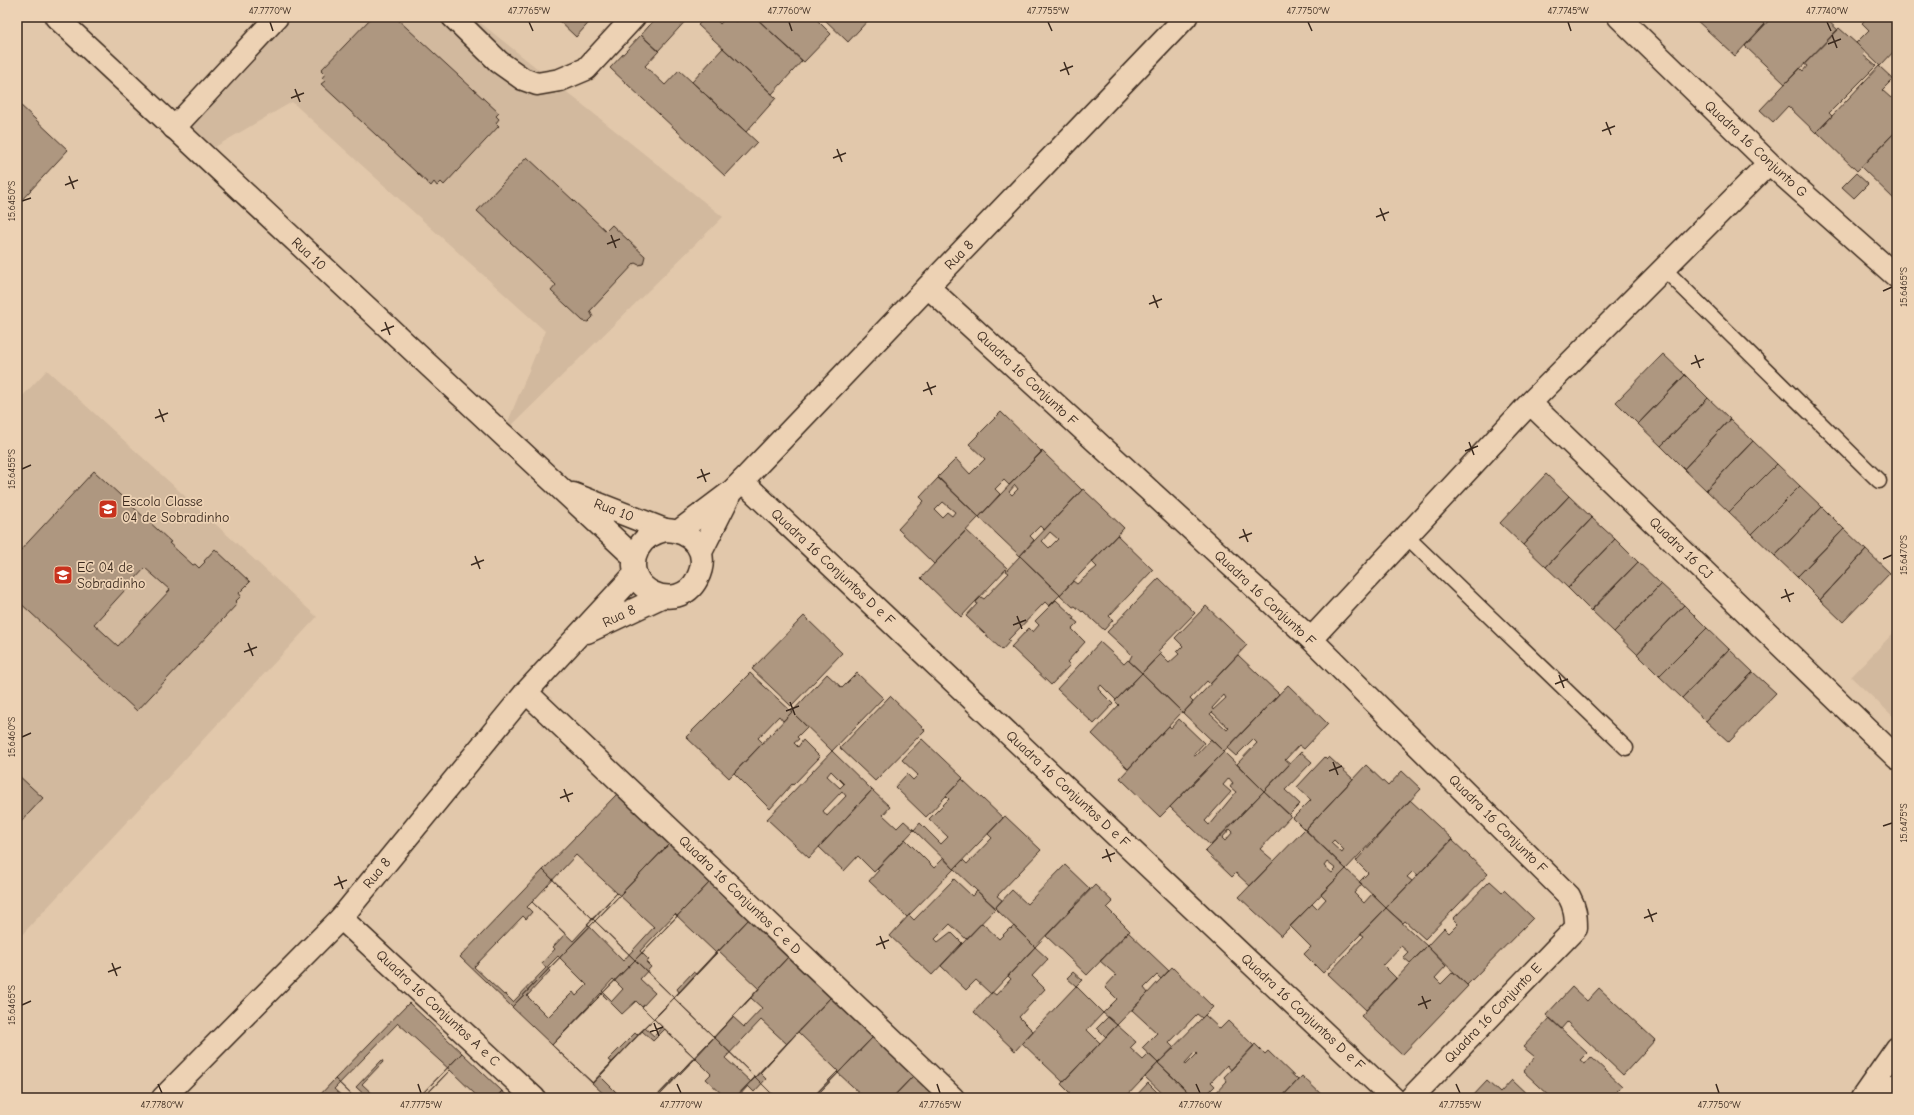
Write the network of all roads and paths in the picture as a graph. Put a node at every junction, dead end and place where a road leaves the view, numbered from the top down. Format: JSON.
{"nodes":[{"id":1,"x":56,"y":17,"type":"edge"},
{"id":2,"x":277,"y":17,"type":"edge"},
{"id":3,"x":453,"y":17,"type":"edge"},
{"id":4,"x":634,"y":17,"type":"edge"},
{"id":5,"x":1186,"y":17,"type":"edge"},
{"id":6,"x":1619,"y":17,"type":"edge"},
{"id":7,"x":174,"y":128,"type":"junction"},
{"id":8,"x":1769,"y":163,"type":"junction"},
{"id":9,"x":1664,"y":269,"type":"junction"},
{"id":10,"x":1897,"y":278,"type":"edge"},
{"id":11,"x":928,"y":287,"type":"junction"},
{"id":12,"x":1530,"y":403,"type":"junction"},
{"id":13,"x":1879,"y":481,"type":"dead end"},
{"id":14,"x":737,"y":486,"type":"junction"},
{"id":15,"x":563,"y":490,"type":"junction"},
{"id":16,"x":672,"y":531,"type":"junction"},
{"id":17,"x":1406,"y":536,"type":"junction"},
{"id":18,"x":700,"y":552,"type":"junction"},
{"id":19,"x":634,"y":565,"type":"junction"},
{"id":20,"x":662,"y":596,"type":"junction"},
{"id":21,"x":577,"y":636,"type":"junction"},
{"id":22,"x":1311,"y":639,"type":"junction"},
{"id":23,"x":526,"y":692,"type":"junction"},
{"id":24,"x":1626,"y":748,"type":"dead end"},
{"id":25,"x":1897,"y":758,"type":"edge"},
{"id":26,"x":341,"y":918,"type":"junction"},
{"id":27,"x":1576,"y":928,"type":"joint"},
{"id":28,"x":1897,"y":1048,"type":"edge"},
{"id":29,"x":1897,"y":1085,"type":"edge"},
{"id":30,"x":163,"y":1098,"type":"edge"},
{"id":31,"x":534,"y":1098,"type":"edge"},
{"id":32,"x":954,"y":1098,"type":"edge"},
{"id":33,"x":1393,"y":1098,"type":"edge"},
{"id":34,"x":1411,"y":1098,"type":"edge"},
{"id":35,"x":1862,"y":1098,"type":"edge"},
{"id":36,"x":1881,"y":1098,"type":"edge"}],
"edges":[{"from":1,"to":7,"type":"street","name":"Rua 10"},
{"from":2,"to":7,"type":"street"},
{"from":3,"to":4,"type":"street"},
{"from":5,"to":11,"type":"street","name":"Rua 8"},
{"from":6,"to":8,"type":"street","name":"Quadra 16 Conjunto G"},
{"from":7,"to":15,"type":"street","name":"Rua 10"},
{"from":8,"to":9,"type":"street"},
{"from":8,"to":10,"type":"street","name":"Quadra 16 Conjunto G"},
{"from":9,"to":12,"type":"street"},
{"from":9,"to":13,"type":"lane"},
{"from":11,"to":14,"type":"street","name":"Rua 8"},
{"from":11,"to":22,"type":"street","name":"Quadra 16 Conjunto F"},
{"from":12,"to":17,"type":"street"},
{"from":12,"to":25,"type":"street","name":"Quadra 16 CJ"},
{"from":14,"to":16,"type":"street","name":"Rua 8"},
{"from":14,"to":18,"type":"street","name":"Rua 8"},
{"from":14,"to":33,"type":"street","name":"Quadra 16 Conjuntos D e F"},
{"from":15,"to":16,"type":"street","name":"Rua 10"},
{"from":15,"to":19,"type":"street","name":"Rua 10"},
{"from":16,"to":18,"type":"street"},
{"from":16,"to":19,"type":"street"},
{"from":17,"to":22,"type":"street"},
{"from":17,"to":24,"type":"lane"},
{"from":18,"to":20,"type":"street"},
{"from":19,"to":20,"type":"street"},
{"from":19,"to":21,"type":"street","name":"Rua 8"},
{"from":20,"to":21,"type":"street","name":"Rua 8"},
{"from":21,"to":23,"type":"street","name":"Rua 8"},
{"from":22,"to":27,"type":"street","name":"Quadra 16 Conjunto F"},
{"from":23,"to":26,"type":"street","name":"Rua 8"},
{"from":23,"to":32,"type":"street","name":"Quadra 16 Conjuntos C e D"},
{"from":26,"to":30,"type":"street","name":"Rua 8"},
{"from":26,"to":31,"type":"street","name":"Quadra 16 Conjuntos A e C"},
{"from":27,"to":34,"type":"street","name":"Quadra 16 Conjunto E"},
{"from":28,"to":35,"type":"street"},
{"from":29,"to":36,"type":"street"}]}
